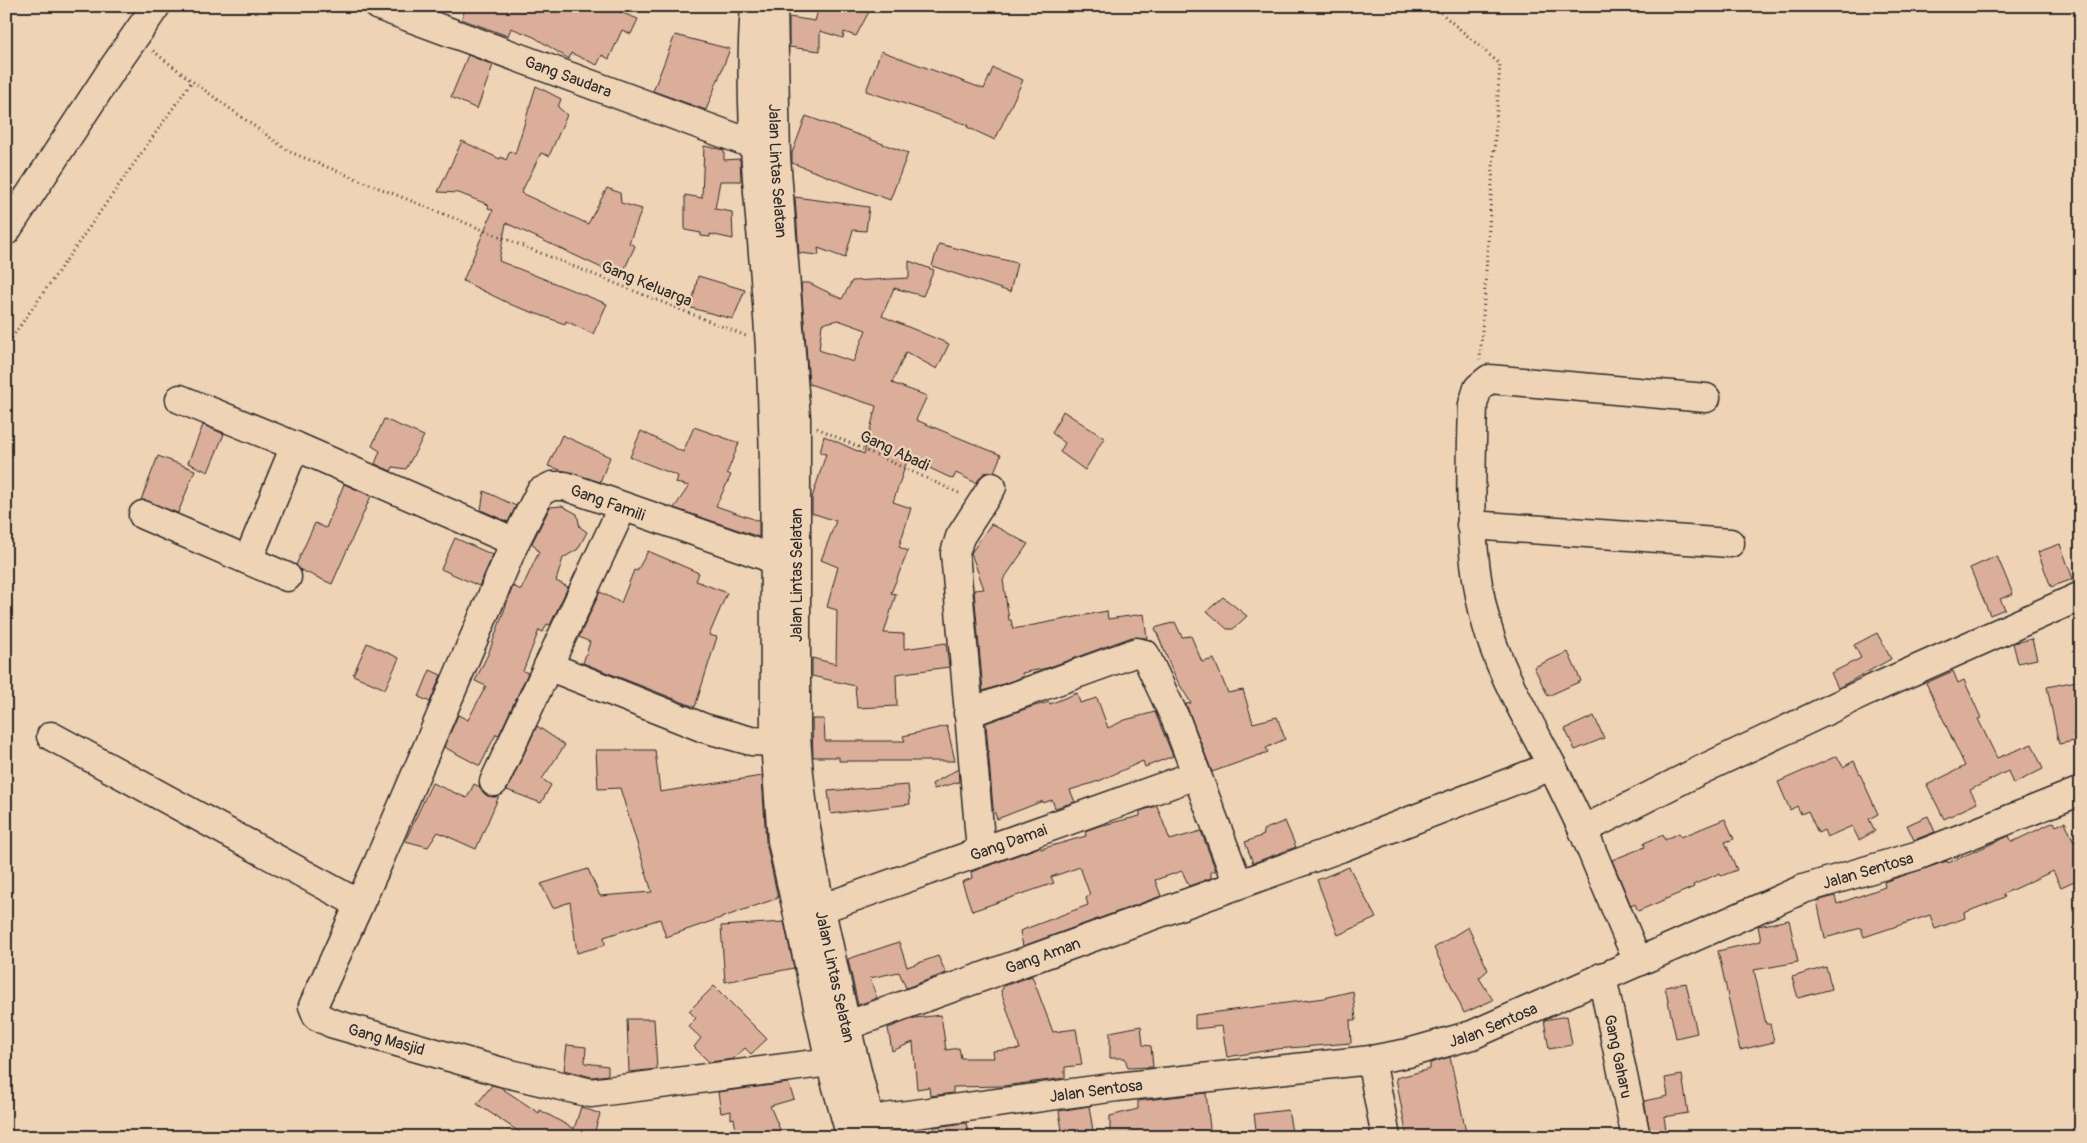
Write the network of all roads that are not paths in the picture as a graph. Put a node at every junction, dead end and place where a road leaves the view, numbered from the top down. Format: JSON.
{"nodes":[{"id":1,"x":156,"y":6,"type":"edge"},
{"id":2,"x":755,"y":6,"type":"edge"},
{"id":3,"x":773,"y":6,"type":"edge"},
{"id":4,"x":380,"y":7,"type":"edge"},
{"id":5,"x":755,"y":145,"type":"junction"},
{"id":6,"x":6,"y":231,"type":"edge"},
{"id":7,"x":776,"y":337,"type":"junction"},
{"id":8,"x":1706,"y":398,"type":"dead end"},
{"id":9,"x":180,"y":399,"type":"dead end"},
{"id":10,"x":295,"y":446,"type":"junction"},
{"id":11,"x":987,"y":496,"type":"road end"},
{"id":12,"x":622,"y":508,"type":"junction"},
{"id":13,"x":143,"y":515,"type":"dead end"},
{"id":14,"x":1471,"y":526,"type":"junction"},
{"id":15,"x":514,"y":542,"type":"junction"},
{"id":16,"x":1730,"y":543,"type":"dead end"},
{"id":17,"x":774,"y":559,"type":"junction"},
{"id":18,"x":248,"y":560,"type":"junction"},
{"id":19,"x":287,"y":577,"type":"dead end"},
{"id":20,"x":2081,"y":596,"type":"edge"},
{"id":21,"x":548,"y":666,"type":"junction"},
{"id":22,"x":460,"y":667,"type":"joint"},
{"id":23,"x":968,"y":713,"type":"junction"},
{"id":24,"x":51,"y":736,"type":"dead end"},
{"id":25,"x":774,"y":742,"type":"junction"},
{"id":26,"x":1552,"y":766,"type":"junction"},
{"id":27,"x":1196,"y":775,"type":"junction"},
{"id":28,"x":494,"y":782,"type":"dead end"},
{"id":29,"x":2081,"y":792,"type":"edge"},
{"id":30,"x":1583,"y":830,"type":"junction"},
{"id":31,"x":981,"y":851,"type":"junction"},
{"id":32,"x":1238,"y":884,"type":"junction"},
{"id":33,"x":359,"y":904,"type":"junction"},
{"id":34,"x":820,"y":909,"type":"junction"},
{"id":35,"x":1638,"y":962,"type":"junction"},
{"id":36,"x":1602,"y":977,"type":"junction"},
{"id":37,"x":846,"y":1026,"type":"junction"},
{"id":38,"x":1372,"y":1060,"type":"junction"},
{"id":39,"x":830,"y":1062,"type":"junction"},
{"id":40,"x":865,"y":1131,"type":"edge"},
{"id":41,"x":1386,"y":1137,"type":"edge"},
{"id":42,"x":1636,"y":1137,"type":"edge"}],
"edges":[{"from":1,"to":6,"type":"main road"},
{"from":2,"to":5,"type":"main road","name":"Jalan Lintas Selatan"},
{"from":3,"to":7,"type":"main road","name":"Jalan Lintas Selatan"},
{"from":4,"to":5,"type":"main road","name":"Gang Saudara"},
{"from":5,"to":7,"type":"main road","name":"Jalan Lintas Selatan"},
{"from":7,"to":17,"type":"main road","name":"Jalan Lintas Selatan"},
{"from":7,"to":34,"type":"main road","name":"Jalan Lintas Selatan"},
{"from":8,"to":14,"type":"main road"},
{"from":9,"to":10,"type":"main road"},
{"from":10,"to":15,"type":"main road"},
{"from":10,"to":18,"type":"main road"},
{"from":11,"to":23,"type":"main road"},
{"from":12,"to":15,"type":"main road","name":"Gang Famili"},
{"from":12,"to":17,"type":"main road","name":"Gang Famili"},
{"from":12,"to":21,"type":"main road"},
{"from":13,"to":18,"type":"main road"},
{"from":14,"to":16,"type":"main road"},
{"from":14,"to":26,"type":"main road"},
{"from":15,"to":22,"type":"main road","name":"Gang Famili"},
{"from":17,"to":25,"type":"main road","name":"Jalan Lintas Selatan"},
{"from":18,"to":19,"type":"main road"},
{"from":20,"to":30,"type":"main road"},
{"from":21,"to":25,"type":"main road"},
{"from":21,"to":28,"type":"main road"},
{"from":22,"to":33,"type":"main road","name":"Gang Masjid"},
{"from":23,"to":27,"type":"main road"},
{"from":23,"to":31,"type":"main road"},
{"from":24,"to":33,"type":"main road"},
{"from":25,"to":39,"type":"main road","name":"Jalan Lintas Selatan"},
{"from":26,"to":30,"type":"main road"},
{"from":26,"to":32,"type":"main road","name":"Gang Aman"},
{"from":27,"to":31,"type":"main road","name":"Gang Damai"},
{"from":27,"to":32,"type":"main road"},
{"from":29,"to":35,"type":"main road","name":"Jalan Sentosa"},
{"from":30,"to":35,"type":"main road"},
{"from":31,"to":34,"type":"main road","name":"Gang Damai"},
{"from":32,"to":37,"type":"main road","name":"Gang Aman"},
{"from":33,"to":39,"type":"main road","name":"Gang Masjid"},
{"from":34,"to":37,"type":"main road","name":"Jalan Lintas Selatan"},
{"from":35,"to":36,"type":"main road","name":"Jalan Sentosa"},
{"from":36,"to":38,"type":"main road","name":"Jalan Sentosa"},
{"from":36,"to":42,"type":"main road","name":"Gang Gaharu"},
{"from":37,"to":40,"type":"main road","name":"Jalan Lintas Selatan"},
{"from":38,"to":40,"type":"main road","name":"Jalan Sentosa"},
{"from":38,"to":41,"type":"main road"},
{"from":39,"to":40,"type":"main road","name":"Jalan Lintas Selatan"}]}
